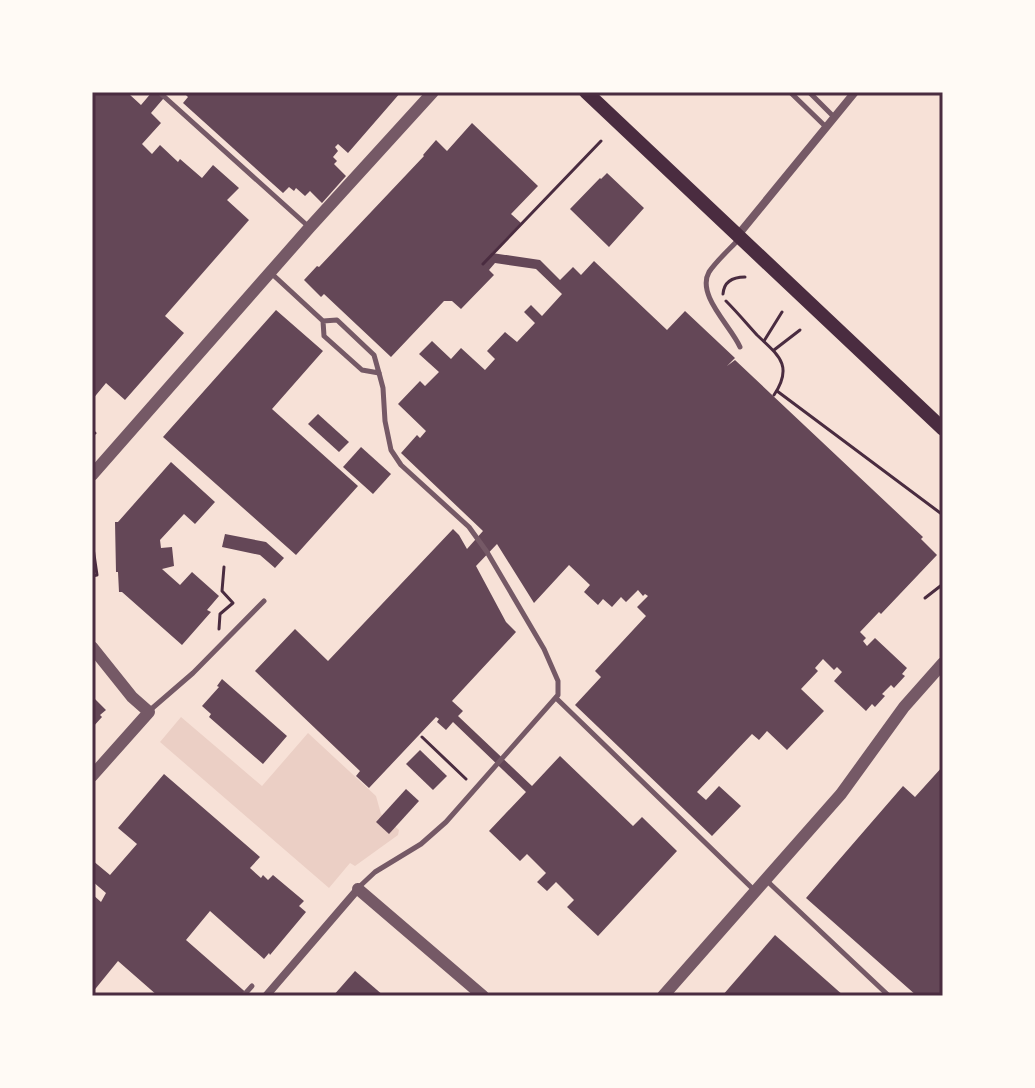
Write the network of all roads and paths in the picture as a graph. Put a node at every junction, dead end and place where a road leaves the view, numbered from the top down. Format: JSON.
{"nodes":[{"id":1,"x":159,"y":92,"type":"edge"},
{"id":2,"x":433,"y":92,"type":"edge"},
{"id":3,"x":586,"y":92,"type":"edge"},
{"id":4,"x":790,"y":92,"type":"edge"},
{"id":5,"x":809,"y":92,"type":"edge"},
{"id":6,"x":855,"y":92,"type":"edge"},
{"id":7,"x":834,"y":117,"type":"junction"},
{"id":8,"x":826,"y":127,"type":"junction"},
{"id":9,"x":601,"y":141,"type":"dead end"},
{"id":10,"x":310,"y":227,"type":"junction"},
{"id":11,"x":740,"y":236,"type":"junction"},
{"id":12,"x":483,"y":264,"type":"dead end"},
{"id":13,"x":270,"y":272,"type":"junction"},
{"id":14,"x":745,"y":277,"type":"dead end"},
{"id":15,"x":782,"y":312,"type":"dead end"},
{"id":16,"x":323,"y":321,"type":"junction"},
{"id":17,"x":800,"y":330,"type":"dead end"},
{"id":18,"x":764,"y":341,"type":"junction"},
{"id":19,"x":740,"y":347,"type":"dead end"},
{"id":20,"x":774,"y":350,"type":"junction"},
{"id":21,"x":379,"y":373,"type":"junction"},
{"id":22,"x":943,"y":429,"type":"edge"},
{"id":23,"x":92,"y":475,"type":"edge"},
{"id":24,"x":943,"y":515,"type":"edge"},
{"id":25,"x":92,"y":541,"type":"edge"},
{"id":26,"x":224,"y":567,"type":"dead end"},
{"id":27,"x":92,"y":576,"type":"edge"},
{"id":28,"x":943,"y":584,"type":"edge"},
{"id":29,"x":925,"y":598,"type":"dead end"},
{"id":30,"x":264,"y":601,"type":"dead end"},
{"id":31,"x":222,"y":644,"type":"junction"},
{"id":32,"x":92,"y":647,"type":"edge"},
{"id":33,"x":943,"y":663,"type":"edge"},
{"id":34,"x":556,"y":698,"type":"junction"},
{"id":35,"x":149,"y":712,"type":"junction"},
{"id":36,"x":422,"y":737,"type":"dead end"},
{"id":37,"x":92,"y":776,"type":"edge"},
{"id":38,"x":466,"y":780,"type":"dead end"},
{"id":39,"x":765,"y":879,"type":"junction"},
{"id":40,"x":358,"y":889,"type":"junction"},
{"id":41,"x":755,"y":891,"type":"junction"},
{"id":42,"x":252,"y":986,"type":"dead end"},
{"id":43,"x":243,"y":996,"type":"edge"},
{"id":44,"x":266,"y":996,"type":"edge"},
{"id":45,"x":483,"y":996,"type":"edge"},
{"id":46,"x":663,"y":996,"type":"edge"},
{"id":47,"x":889,"y":996,"type":"edge"}],
"edges":[{"from":1,"to":10,"type":"lane"},
{"from":2,"to":10,"type":"street"},
{"from":3,"to":11,"type":"main road"},
{"from":4,"to":8,"type":"lane"},
{"from":5,"to":7,"type":"lane"},
{"from":6,"to":7,"type":"street"},
{"from":7,"to":8,"type":"street"},
{"from":8,"to":11,"type":"street"},
{"from":9,"to":12,"type":"path"},
{"from":10,"to":13,"type":"street"},
{"from":11,"to":19,"type":"lane"},
{"from":11,"to":22,"type":"main road"},
{"from":13,"to":16,"type":"lane"},
{"from":13,"to":23,"type":"street"},
{"from":14,"to":18,"type":"path"},
{"from":15,"to":18,"type":"path"},
{"from":16,"to":21,"type":"lane"},
{"from":16,"to":21,"type":"lane"},
{"from":17,"to":20,"type":"path"},
{"from":18,"to":20,"type":"path"},
{"from":20,"to":24,"type":"path"},
{"from":21,"to":34,"type":"lane"},
{"from":25,"to":27,"type":"path"},
{"from":26,"to":31,"type":"path"},
{"from":28,"to":29,"type":"path"},
{"from":30,"to":31,"type":"lane"},
{"from":31,"to":35,"type":"lane"},
{"from":32,"to":35,"type":"street"},
{"from":33,"to":39,"type":"street"},
{"from":34,"to":40,"type":"lane"},
{"from":34,"to":41,"type":"lane"},
{"from":35,"to":37,"type":"street"},
{"from":36,"to":38,"type":"path"},
{"from":39,"to":41,"type":"street"},
{"from":39,"to":47,"type":"lane"},
{"from":40,"to":44,"type":"street"},
{"from":40,"to":45,"type":"street"},
{"from":41,"to":46,"type":"street"},
{"from":42,"to":43,"type":"lane"}]}
